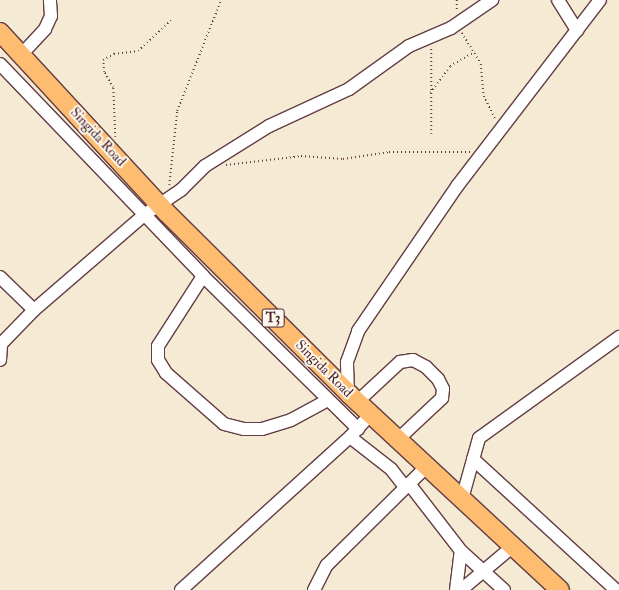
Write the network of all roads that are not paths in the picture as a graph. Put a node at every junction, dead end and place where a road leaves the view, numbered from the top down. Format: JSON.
{"nodes":[{"id":1,"x":50,"y":0,"type":"edge"},
{"id":2,"x":492,"y":0,"type":"edge"},
{"id":3,"x":558,"y":0,"type":"edge"},
{"id":4,"x":600,"y":0,"type":"edge"},
{"id":5,"x":577,"y":30,"type":"junction"},
{"id":6,"x":0,"y":32,"type":"edge"},
{"id":7,"x":22,"y":56,"type":"junction"},
{"id":8,"x":0,"y":64,"type":"edge"},
{"id":9,"x":163,"y":201,"type":"junction"},
{"id":10,"x":144,"y":215,"type":"junction"},
{"id":11,"x":203,"y":276,"type":"junction"},
{"id":12,"x":0,"y":277,"type":"edge"},
{"id":13,"x":34,"y":310,"type":"junction"},
{"id":14,"x":619,"y":337,"type":"edge"},
{"id":15,"x":1,"y":345,"type":"edge"},
{"id":16,"x":0,"y":360,"type":"edge"},
{"id":17,"x":353,"y":398,"type":"junction"},
{"id":18,"x":328,"y":400,"type":"junction"},
{"id":19,"x":370,"y":415,"type":"junction"},
{"id":20,"x":354,"y":433,"type":"junction"},
{"id":21,"x":396,"y":441,"type":"junction"},
{"id":22,"x":473,"y":459,"type":"junction"},
{"id":23,"x":425,"y":468,"type":"junction"},
{"id":24,"x":407,"y":486,"type":"junction"},
{"id":25,"x":462,"y":499,"type":"junction"},
{"id":26,"x":512,"y":547,"type":"junction"},
{"id":27,"x":461,"y":551,"type":"junction"},
{"id":28,"x":483,"y":572,"type":"junction"},
{"id":29,"x":181,"y":590,"type":"edge"},
{"id":30,"x":314,"y":590,"type":"edge"},
{"id":31,"x":456,"y":590,"type":"edge"},
{"id":32,"x":461,"y":590,"type":"edge"},
{"id":33,"x":504,"y":590,"type":"edge"},
{"id":34,"x":560,"y":590,"type":"edge"},
{"id":35,"x":616,"y":590,"type":"edge"}],
"edges":[{"from":1,"to":7,"type":"street"},
{"from":2,"to":9,"type":"street"},
{"from":3,"to":5,"type":"street"},
{"from":4,"to":5,"type":"street"},
{"from":5,"to":17,"type":"street"},
{"from":6,"to":7,"type":"highway","name":"Singida Road","number":"T3"},
{"from":7,"to":9,"type":"highway","name":"Singida Road","number":"T3"},
{"from":8,"to":10,"type":"street"},
{"from":9,"to":10,"type":"street"},
{"from":9,"to":17,"type":"highway","name":"Singida Road","number":"T3"},
{"from":10,"to":11,"type":"street"},
{"from":10,"to":13,"type":"street"},
{"from":11,"to":18,"type":"street"},
{"from":11,"to":18,"type":"street"},
{"from":12,"to":13,"type":"street"},
{"from":13,"to":15,"type":"street"},
{"from":14,"to":22,"type":"street"},
{"from":15,"to":16,"type":"street"},
{"from":17,"to":19,"type":"highway","name":"Singida Road","number":"T3"},
{"from":17,"to":21,"type":"street"},
{"from":18,"to":20,"type":"street"},
{"from":19,"to":20,"type":"street"},
{"from":19,"to":21,"type":"highway","name":"Singida Road","number":"T3"},
{"from":20,"to":24,"type":"street"},
{"from":20,"to":29,"type":"street"},
{"from":21,"to":23,"type":"highway","name":"Singida Road","number":"T3"},
{"from":22,"to":25,"type":"street"},
{"from":22,"to":35,"type":"street"},
{"from":23,"to":24,"type":"street"},
{"from":23,"to":25,"type":"highway","name":"Singida Road","number":"T3"},
{"from":24,"to":27,"type":"street"},
{"from":24,"to":30,"type":"street"},
{"from":25,"to":26,"type":"highway","name":"Singida Road","number":"T3"},
{"from":26,"to":28,"type":"street"},
{"from":26,"to":34,"type":"highway","name":"Singida Road","number":"T3"},
{"from":27,"to":28,"type":"street"},
{"from":27,"to":31,"type":"street"},
{"from":28,"to":32,"type":"street"},
{"from":28,"to":33,"type":"street"}]}
